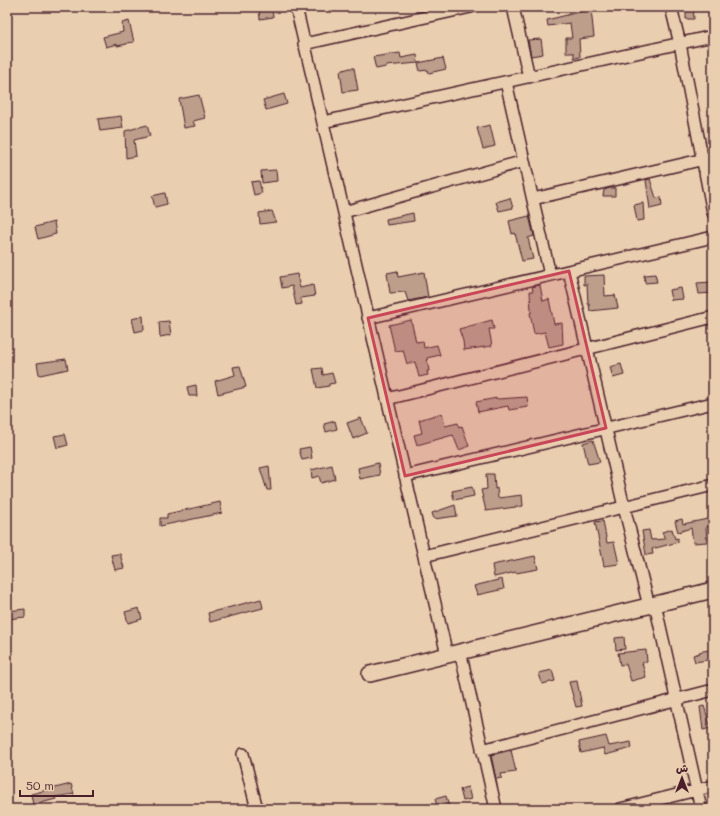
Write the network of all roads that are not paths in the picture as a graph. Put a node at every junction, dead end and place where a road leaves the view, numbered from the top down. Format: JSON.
{"nodes":[{"id":1,"x":296,"y":7,"type":"edge"},
{"id":2,"x":471,"y":7,"type":"edge"},
{"id":3,"x":513,"y":7,"type":"edge"},
{"id":4,"x":671,"y":7,"type":"edge"},
{"id":5,"x":713,"y":36,"type":"edge"},
{"id":6,"x":304,"y":44,"type":"junction"},
{"id":7,"x":680,"y":44,"type":"junction"},
{"id":8,"x":529,"y":77,"type":"junction"},
{"id":9,"x":506,"y":82,"type":"junction"},
{"id":10,"x":323,"y":122,"type":"junction"},
{"id":11,"x":708,"y":159,"type":"edge"},
{"id":12,"x":524,"y":161,"type":"junction"},
{"id":13,"x":533,"y":199,"type":"junction"},
{"id":14,"x":344,"y":212,"type":"junction"},
{"id":15,"x":713,"y":213,"type":"edge"},
{"id":16,"x":713,"y":237,"type":"edge"},
{"id":17,"x":569,"y":271,"type":"junction"},
{"id":18,"x":550,"y":275,"type":"junction"},
{"id":19,"x":713,"y":317,"type":"edge"},
{"id":20,"x":368,"y":318,"type":"junction"},
{"id":21,"x":587,"y":348,"type":"junction"},
{"id":22,"x":387,"y":399,"type":"junction"},
{"id":23,"x":713,"y":403,"type":"edge"},
{"id":24,"x":606,"y":428,"type":"junction"},
{"id":25,"x":405,"y":476,"type":"junction"},
{"id":26,"x":713,"y":486,"type":"edge"},
{"id":27,"x":624,"y":507,"type":"junction"},
{"id":28,"x":424,"y":556,"type":"junction"},
{"id":29,"x":713,"y":590,"type":"edge"},
{"id":30,"x":652,"y":605,"type":"junction"},
{"id":31,"x":453,"y":653,"type":"junction"},
{"id":32,"x":370,"y":674,"type":"dead end"},
{"id":33,"x":713,"y":690,"type":"edge"},
{"id":34,"x":677,"y":699,"type":"junction"},
{"id":35,"x":482,"y":750,"type":"junction"},
{"id":36,"x":243,"y":754,"type":"dead end"},
{"id":37,"x":713,"y":786,"type":"edge"},
{"id":38,"x":697,"y":790,"type":"junction"},
{"id":39,"x":257,"y":809,"type":"edge"},
{"id":40,"x":496,"y":809,"type":"edge"},
{"id":41,"x":620,"y":809,"type":"edge"},
{"id":42,"x":701,"y":809,"type":"edge"}],
"edges":[{"from":1,"to":6,"type":"street"},
{"from":2,"to":6,"type":"street"},
{"from":3,"to":8,"type":"street"},
{"from":4,"to":7,"type":"street"},
{"from":5,"to":7,"type":"street"},
{"from":6,"to":10,"type":"street"},
{"from":7,"to":8,"type":"street"},
{"from":7,"to":11,"type":"street"},
{"from":8,"to":9,"type":"street"},
{"from":9,"to":10,"type":"street"},
{"from":9,"to":12,"type":"street"},
{"from":10,"to":14,"type":"street"},
{"from":11,"to":13,"type":"street"},
{"from":11,"to":15,"type":"street"},
{"from":12,"to":13,"type":"street"},
{"from":12,"to":14,"type":"street"},
{"from":13,"to":18,"type":"street"},
{"from":14,"to":20,"type":"street"},
{"from":16,"to":17,"type":"street"},
{"from":17,"to":18,"type":"street"},
{"from":17,"to":21,"type":"street"},
{"from":18,"to":20,"type":"street"},
{"from":19,"to":21,"type":"street"},
{"from":20,"to":22,"type":"street"},
{"from":21,"to":22,"type":"street"},
{"from":21,"to":24,"type":"street"},
{"from":22,"to":25,"type":"street"},
{"from":23,"to":24,"type":"street"},
{"from":24,"to":25,"type":"street"},
{"from":24,"to":27,"type":"street"},
{"from":25,"to":28,"type":"street"},
{"from":26,"to":27,"type":"street"},
{"from":27,"to":28,"type":"street"},
{"from":27,"to":30,"type":"street"},
{"from":28,"to":31,"type":"street"},
{"from":29,"to":30,"type":"street"},
{"from":30,"to":31,"type":"street"},
{"from":30,"to":34,"type":"street"},
{"from":31,"to":32,"type":"street"},
{"from":31,"to":35,"type":"street"},
{"from":33,"to":34,"type":"street"},
{"from":34,"to":35,"type":"street"},
{"from":34,"to":38,"type":"street"},
{"from":35,"to":40,"type":"street"},
{"from":36,"to":39,"type":"street"},
{"from":37,"to":38,"type":"street"},
{"from":38,"to":41,"type":"street"},
{"from":38,"to":42,"type":"street"}]}
